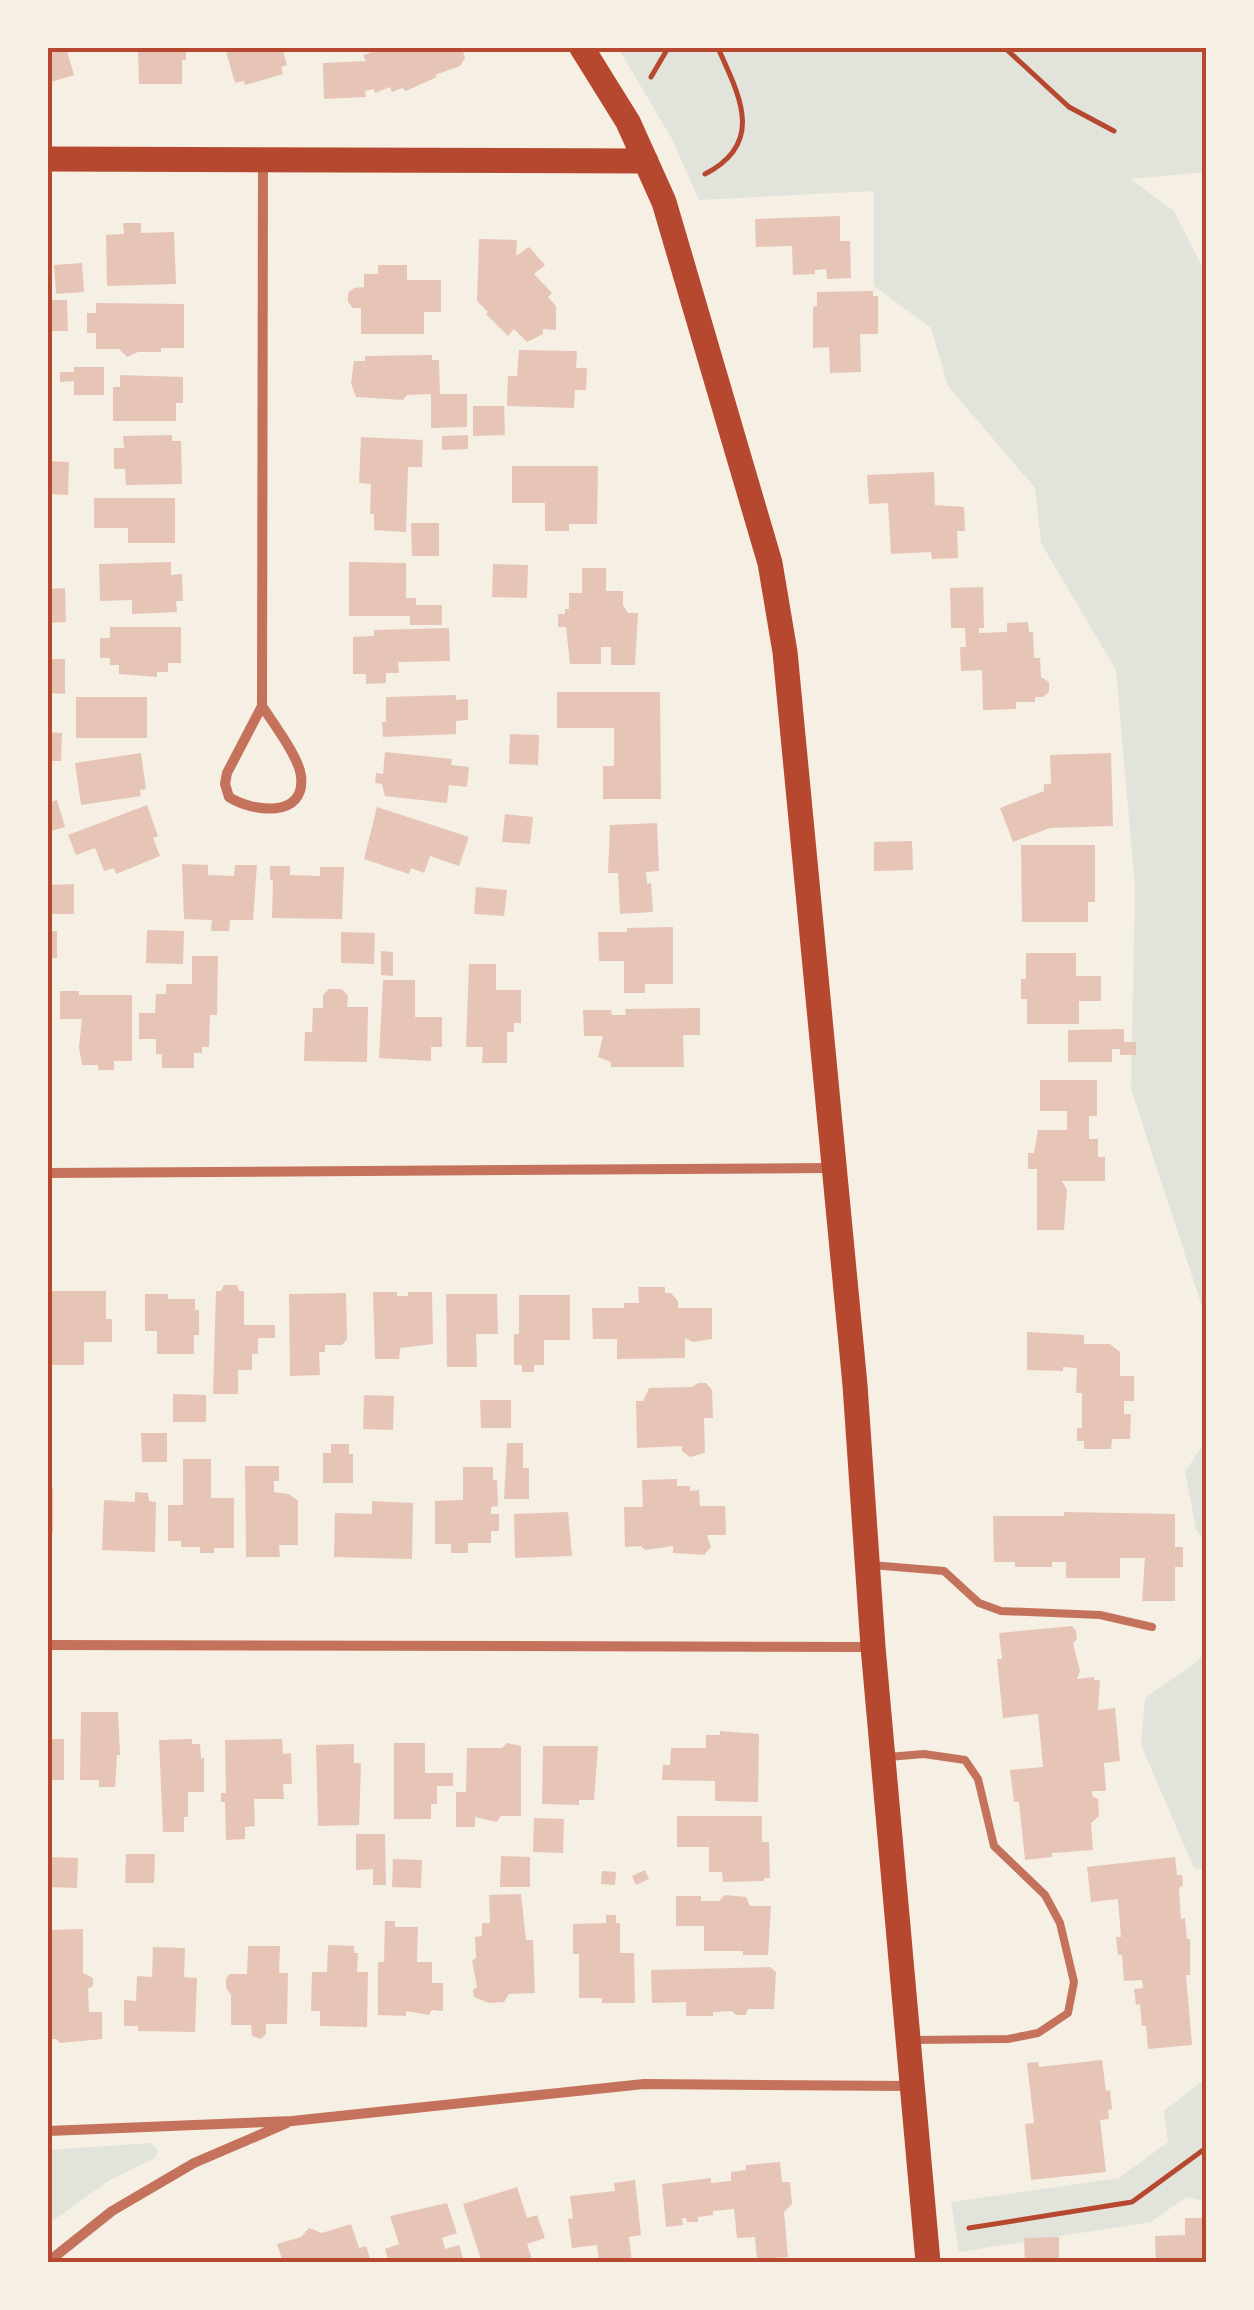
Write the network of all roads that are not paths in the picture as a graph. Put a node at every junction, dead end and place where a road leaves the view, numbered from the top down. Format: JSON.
{"nodes":[{"id":1,"x":582,"y":48,"type":"edge"},
{"id":2,"x":264,"y":157,"type":"junction"},
{"id":3,"x":48,"y":159,"type":"edge"},
{"id":4,"x":646,"y":161,"type":"junction"},
{"id":5,"x":262,"y":706,"type":"junction"},
{"id":6,"x":835,"y":1168,"type":"junction"},
{"id":7,"x":48,"y":1174,"type":"edge"},
{"id":8,"x":866,"y":1564,"type":"junction"},
{"id":9,"x":1152,"y":1626,"type":"dead end"},
{"id":10,"x":48,"y":1646,"type":"edge"},
{"id":11,"x":873,"y":1647,"type":"junction"},
{"id":12,"x":883,"y":1757,"type":"junction"},
{"id":13,"x":909,"y":2040,"type":"junction"},
{"id":14,"x":912,"y":2086,"type":"junction"},
{"id":15,"x":292,"y":2121,"type":"junction"},
{"id":16,"x":48,"y":2130,"type":"edge"},
{"id":17,"x":48,"y":2262,"type":"edge"},
{"id":18,"x":928,"y":2262,"type":"edge"}],
"edges":[{"from":1,"to":4,"type":"main road"},
{"from":2,"to":3,"type":"main road"},
{"from":2,"to":4,"type":"main road"},
{"from":2,"to":5,"type":"street"},
{"from":4,"to":6,"type":"main road"},
{"from":5,"to":5,"type":"street"},
{"from":6,"to":7,"type":"street"},
{"from":6,"to":8,"type":"main road"},
{"from":8,"to":9,"type":"lane"},
{"from":8,"to":11,"type":"main road"},
{"from":10,"to":11,"type":"street"},
{"from":11,"to":12,"type":"main road"},
{"from":12,"to":13,"type":"main road"},
{"from":12,"to":13,"type":"lane"},
{"from":13,"to":14,"type":"main road"},
{"from":14,"to":15,"type":"street"},
{"from":14,"to":18,"type":"main road"},
{"from":15,"to":16,"type":"street"},
{"from":15,"to":17,"type":"street"}]}
